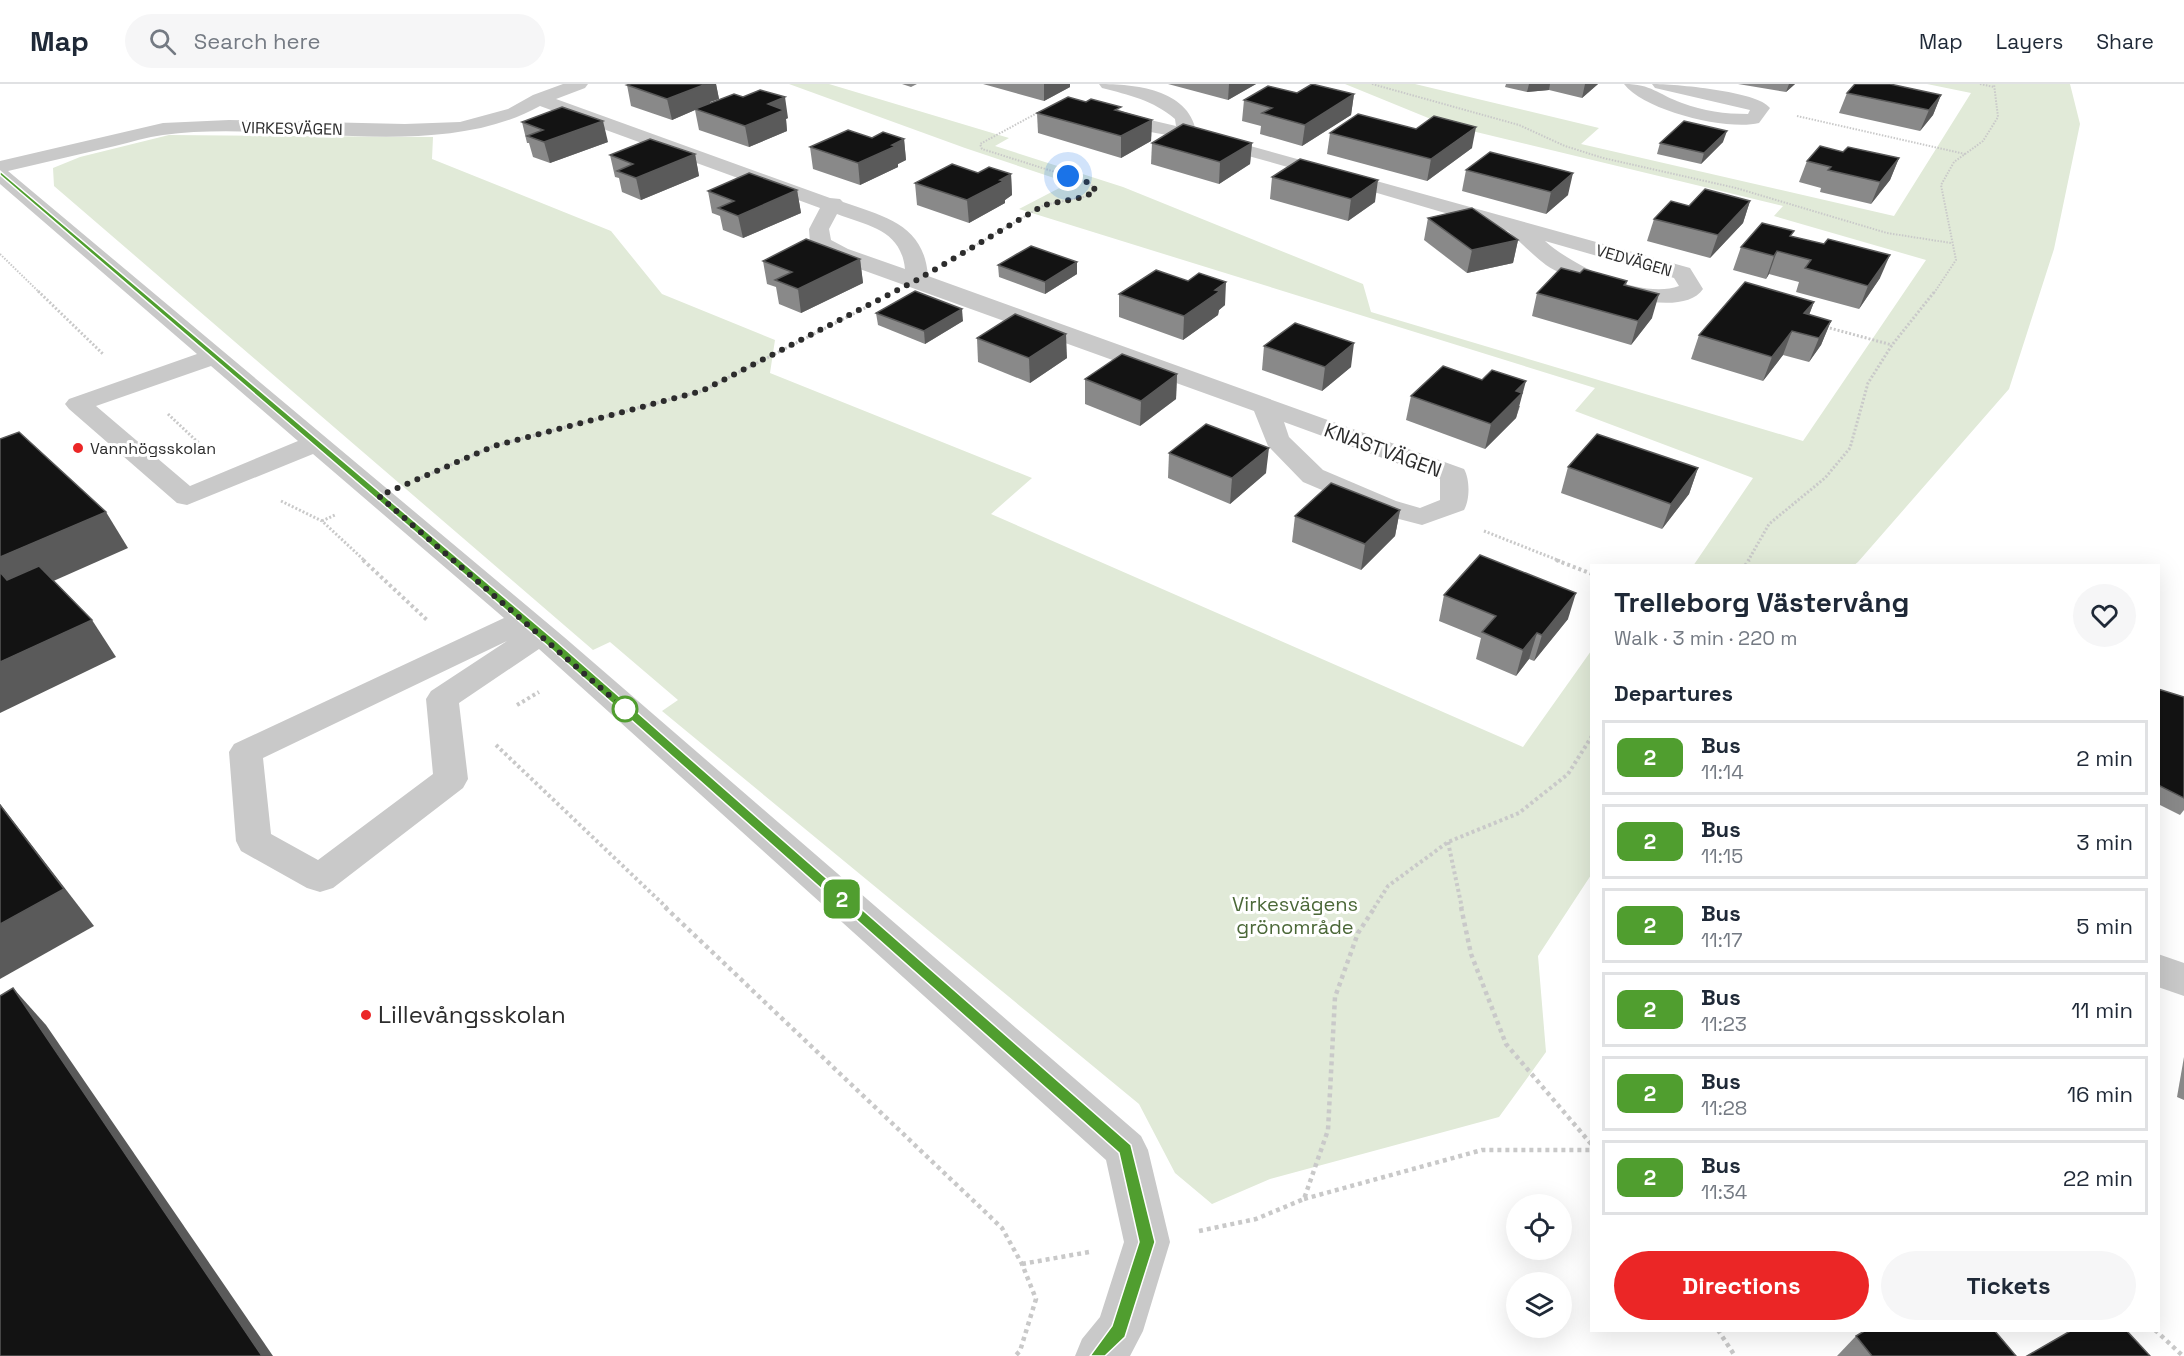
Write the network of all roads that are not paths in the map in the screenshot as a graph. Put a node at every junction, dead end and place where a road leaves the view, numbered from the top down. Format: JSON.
{"nodes":[{"id":1,"x":579,"y":84,"type":"edge"},
{"id":2,"x":1100,"y":84,"type":"edge"},
{"id":3,"x":1108,"y":84,"type":"edge"},
{"id":4,"x":1633,"y":84,"type":"edge"},
{"id":5,"x":1661,"y":84,"type":"edge"},
{"id":6,"x":539,"y":99,"type":"junction"},
{"id":7,"x":1187,"y":134,"type":"junction"},
{"id":8,"x":0,"y":167,"type":"edge"},
{"id":9,"x":0,"y":174,"type":"edge"},
{"id":10,"x":832,"y":203,"type":"junction"},
{"id":11,"x":1515,"y":226,"type":"junction"},
{"id":12,"x":917,"y":280,"type":"junction"},
{"id":13,"x":215,"y":356,"type":"junction"},
{"id":14,"x":1266,"y":408,"type":"junction"},
{"id":15,"x":316,"y":442,"type":"junction"},
{"id":16,"x":539,"y":633,"type":"junction"},
{"id":17,"x":2160,"y":970,"type":"edge"},
{"id":18,"x":2184,"y":981,"type":"edge"},
{"id":19,"x":1099,"y":1356,"type":"edge"}],
"edges":[{"from":1,"to":6,"type":"street","name":"VIRKESVÄGEN"},
{"from":2,"to":7,"type":"street","name":"VEDVÄGEN"},
{"from":3,"to":7,"type":"street"},
{"from":4,"to":5,"type":"street"},
{"from":6,"to":8,"type":"street","name":"VIRKESVÄGEN"},
{"from":6,"to":10,"type":"street"},
{"from":7,"to":11,"type":"street","name":"VEDVÄGEN"},
{"from":9,"to":13,"type":"street"},
{"from":10,"to":12,"type":"street"},
{"from":10,"to":12,"type":"street","name":"KNASTVÄGEN"},
{"from":11,"to":11,"type":"street","name":"VEDVÄGEN"},
{"from":12,"to":14,"type":"street","name":"KNASTVÄGEN"},
{"from":13,"to":15,"type":"street"},
{"from":13,"to":15,"type":"street"},
{"from":14,"to":14,"type":"street","name":"KNASTVÄGEN"},
{"from":15,"to":16,"type":"street"},
{"from":16,"to":16,"type":"street"},
{"from":16,"to":19,"type":"street"},
{"from":17,"to":18,"type":"street"}]}
